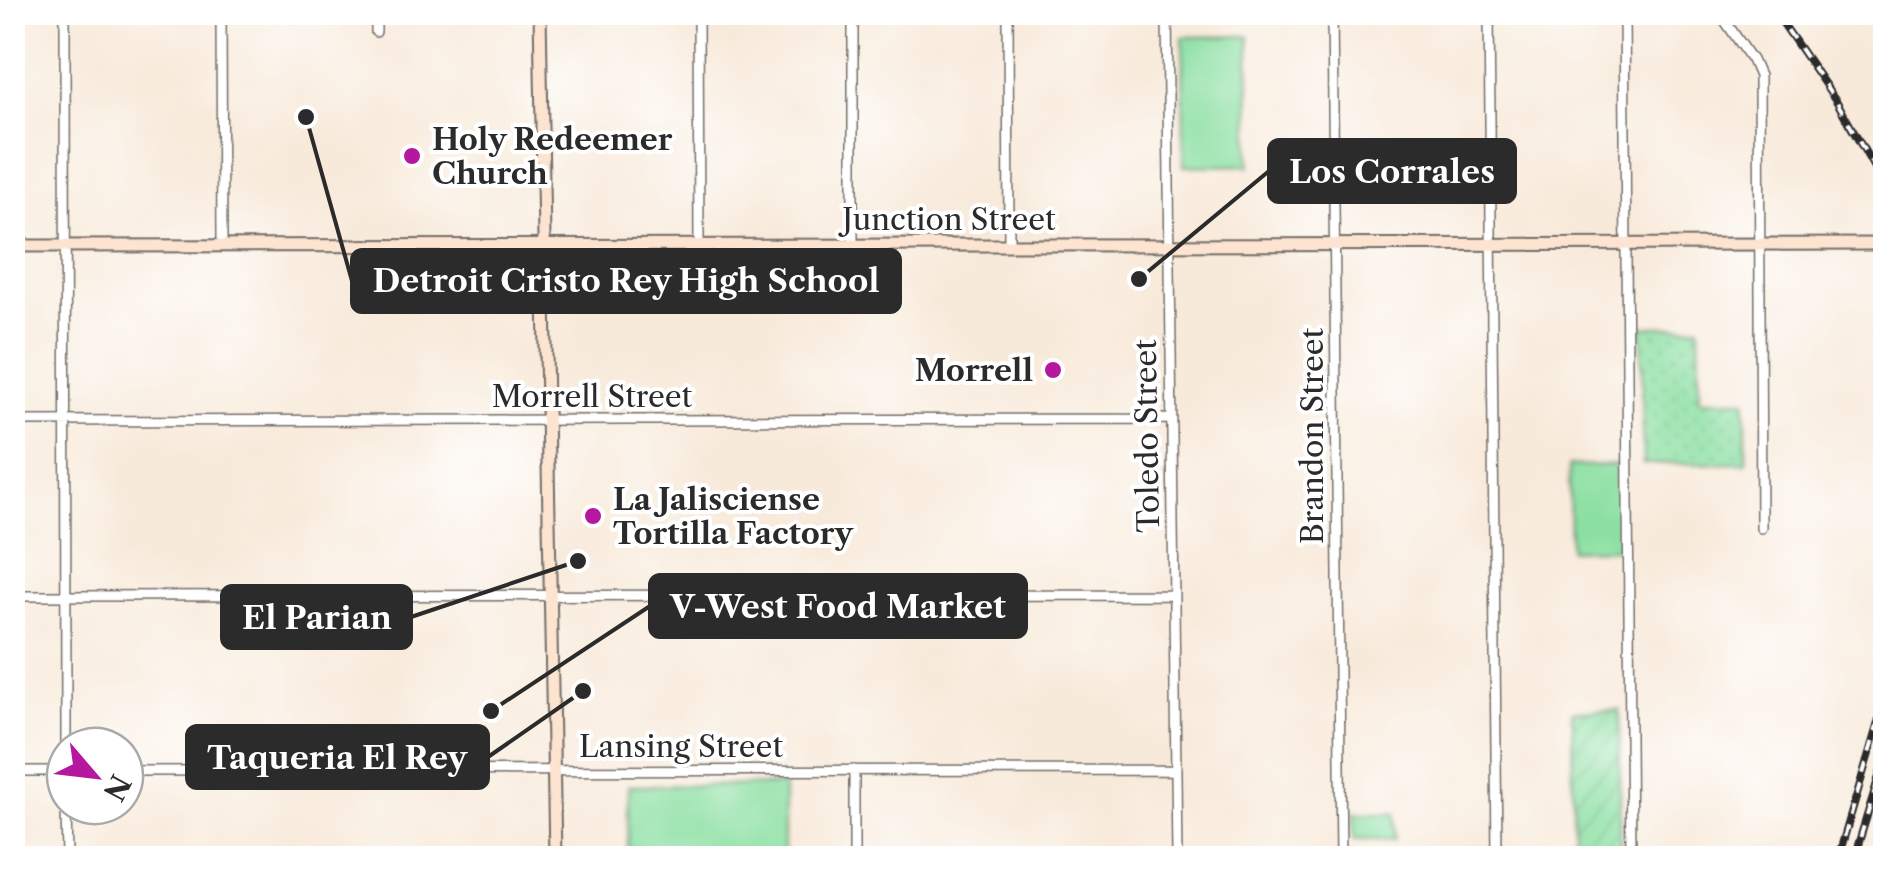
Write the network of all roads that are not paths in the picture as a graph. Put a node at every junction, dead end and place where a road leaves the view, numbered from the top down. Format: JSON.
{"nodes":[{"id":1,"x":65,"y":12,"type":"edge"},
{"id":2,"x":221,"y":12,"type":"edge"},
{"id":3,"x":376,"y":12,"type":"edge"},
{"id":4,"x":540,"y":12,"type":"edge"},
{"id":5,"x":698,"y":12,"type":"edge"},
{"id":6,"x":853,"y":12,"type":"edge"},
{"id":7,"x":1008,"y":12,"type":"edge"},
{"id":8,"x":1167,"y":12,"type":"edge"},
{"id":9,"x":1332,"y":12,"type":"edge"},
{"id":10,"x":1489,"y":12,"type":"edge"},
{"id":11,"x":1624,"y":12,"type":"edge"},
{"id":12,"x":1719,"y":12,"type":"edge"},
{"id":13,"x":376,"y":32,"type":"dead end"},
{"id":14,"x":1627,"y":242,"type":"junction"},
{"id":15,"x":1759,"y":242,"type":"junction"},
{"id":16,"x":1335,"y":243,"type":"junction"},
{"id":17,"x":1491,"y":243,"type":"junction"},
{"id":18,"x":853,"y":244,"type":"junction"},
{"id":19,"x":1008,"y":244,"type":"junction"},
{"id":20,"x":1170,"y":244,"type":"junction"},
{"id":21,"x":1886,"y":244,"type":"edge"},
{"id":22,"x":699,"y":245,"type":"junction"},
{"id":23,"x":12,"y":246,"type":"edge"},
{"id":24,"x":66,"y":246,"type":"junction"},
{"id":25,"x":222,"y":246,"type":"junction"},
{"id":26,"x":544,"y":246,"type":"junction"},
{"id":27,"x":1172,"y":419,"type":"junction"},
{"id":28,"x":12,"y":421,"type":"edge"},
{"id":29,"x":65,"y":421,"type":"junction"},
{"id":30,"x":547,"y":421,"type":"junction"},
{"id":31,"x":1761,"y":528,"type":"dead end"},
{"id":32,"x":1174,"y":594,"type":"junction"},
{"id":33,"x":12,"y":596,"type":"edge"},
{"id":34,"x":65,"y":596,"type":"junction"},
{"id":35,"x":550,"y":596,"type":"junction"},
{"id":36,"x":66,"y":726,"type":"edge"},
{"id":37,"x":854,"y":770,"type":"junction"},
{"id":38,"x":1176,"y":770,"type":"junction"},
{"id":39,"x":12,"y":771,"type":"edge"},
{"id":40,"x":45,"y":771,"type":"edge"},
{"id":41,"x":145,"y":771,"type":"edge"},
{"id":42,"x":553,"y":771,"type":"junction"},
{"id":43,"x":66,"y":826,"type":"edge"},
{"id":44,"x":67,"y":858,"type":"edge"},
{"id":45,"x":555,"y":858,"type":"edge"},
{"id":46,"x":854,"y":858,"type":"edge"},
{"id":47,"x":1177,"y":858,"type":"edge"},
{"id":48,"x":1341,"y":858,"type":"edge"},
{"id":49,"x":1497,"y":858,"type":"edge"},
{"id":50,"x":1631,"y":858,"type":"edge"}],
"edges":[{"from":1,"to":24,"type":"street"},
{"from":2,"to":25,"type":"street"},
{"from":3,"to":13,"type":"street"},
{"from":4,"to":26,"type":"street"},
{"from":5,"to":22,"type":"street"},
{"from":6,"to":18,"type":"street"},
{"from":7,"to":19,"type":"street"},
{"from":8,"to":20,"type":"street","name":"Toledo Street"},
{"from":9,"to":16,"type":"street","name":"Brandon Street"},
{"from":10,"to":17,"type":"street"},
{"from":11,"to":14,"type":"street"},
{"from":12,"to":15,"type":"street"},
{"from":14,"to":15,"type":"street","name":"Junction Street"},
{"from":14,"to":17,"type":"street","name":"Junction Street"},
{"from":14,"to":50,"type":"street"},
{"from":15,"to":21,"type":"street","name":"Junction Street"},
{"from":15,"to":31,"type":"street"},
{"from":16,"to":17,"type":"street","name":"Junction Street"},
{"from":16,"to":20,"type":"street","name":"Junction Street"},
{"from":16,"to":48,"type":"street","name":"Brandon Street"},
{"from":17,"to":49,"type":"street"},
{"from":18,"to":19,"type":"street","name":"Junction Street"},
{"from":18,"to":22,"type":"street","name":"Junction Street"},
{"from":19,"to":20,"type":"street","name":"Junction Street"},
{"from":20,"to":27,"type":"street","name":"Toledo Street"},
{"from":22,"to":26,"type":"street","name":"Junction Street"},
{"from":23,"to":24,"type":"street","name":"Junction Street"},
{"from":24,"to":25,"type":"street","name":"Junction Street"},
{"from":24,"to":29,"type":"street"},
{"from":25,"to":26,"type":"street","name":"Junction Street"},
{"from":26,"to":30,"type":"street"},
{"from":27,"to":30,"type":"street","name":"Morrell Street"},
{"from":27,"to":32,"type":"street","name":"Toledo Street"},
{"from":28,"to":29,"type":"street","name":"Morrell Street"},
{"from":29,"to":30,"type":"street","name":"Morrell Street"},
{"from":29,"to":34,"type":"street"},
{"from":30,"to":35,"type":"street"},
{"from":32,"to":35,"type":"street"},
{"from":32,"to":38,"type":"street","name":"Toledo Street"},
{"from":33,"to":34,"type":"street"},
{"from":34,"to":35,"type":"street"},
{"from":34,"to":36,"type":"street"},
{"from":35,"to":42,"type":"street"},
{"from":37,"to":38,"type":"street","name":"Lansing Street"},
{"from":37,"to":42,"type":"street","name":"Lansing Street"},
{"from":37,"to":46,"type":"street"},
{"from":38,"to":47,"type":"street","name":"Toledo Street"},
{"from":39,"to":40,"type":"street"},
{"from":41,"to":42,"type":"street","name":"Lansing Street"},
{"from":42,"to":45,"type":"street"},
{"from":43,"to":44,"type":"street"}]}
